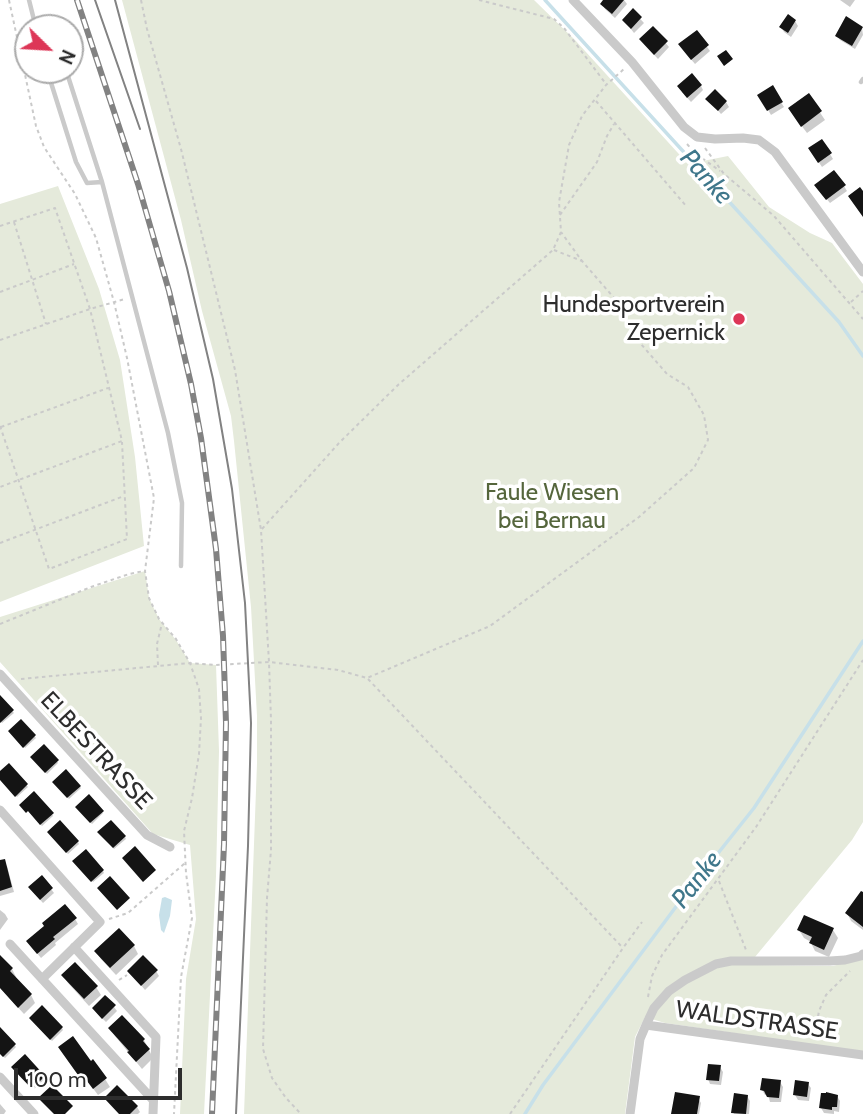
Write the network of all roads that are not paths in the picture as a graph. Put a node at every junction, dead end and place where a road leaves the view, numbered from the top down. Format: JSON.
{"nodes":[{"id":1,"x":573,"y":0,"type":"edge"},
{"id":2,"x":51,"y":84,"type":"edge"},
{"id":3,"x":70,"y":84,"type":"edge"},
{"id":4,"x":102,"y":182,"type":"junction"},
{"id":5,"x":863,"y":272,"type":"edge"},
{"id":6,"x":181,"y":566,"type":"dead end"},
{"id":7,"x":3,"y":678,"type":"edge"},
{"id":8,"x":0,"y":810,"type":"edge"},
{"id":9,"x":170,"y":847,"type":"dead end"},
{"id":10,"x":10,"y":944,"type":"dead end"},
{"id":11,"x":74,"y":947,"type":"junction"},
{"id":12,"x":862,"y":955,"type":"edge"},
{"id":13,"x":42,"y":979,"type":"junction"},
{"id":14,"x":646,"y":1025,"type":"junction"},
{"id":15,"x":863,"y":1055,"type":"edge"},
{"id":16,"x":0,"y":1077,"type":"edge"},
{"id":17,"x":153,"y":1100,"type":"junction"},
{"id":18,"x":34,"y":1114,"type":"edge"},
{"id":19,"x":153,"y":1114,"type":"edge"},
{"id":20,"x":630,"y":1114,"type":"edge"}],
"edges":[{"from":1,"to":5,"type":"street"},
{"from":2,"to":4,"type":"lane"},
{"from":3,"to":4,"type":"lane"},
{"from":4,"to":6,"type":"lane"},
{"from":7,"to":9,"type":"street","name":"ELBESTRASSE"},
{"from":8,"to":11,"type":"street"},
{"from":10,"to":13,"type":"street"},
{"from":11,"to":13,"type":"street"},
{"from":11,"to":17,"type":"street"},
{"from":12,"to":14,"type":"street"},
{"from":13,"to":17,"type":"street"},
{"from":14,"to":15,"type":"street","name":"WALDSTRASSE"},
{"from":14,"to":20,"type":"street"},
{"from":16,"to":18,"type":"street"},
{"from":17,"to":19,"type":"street"}]}
